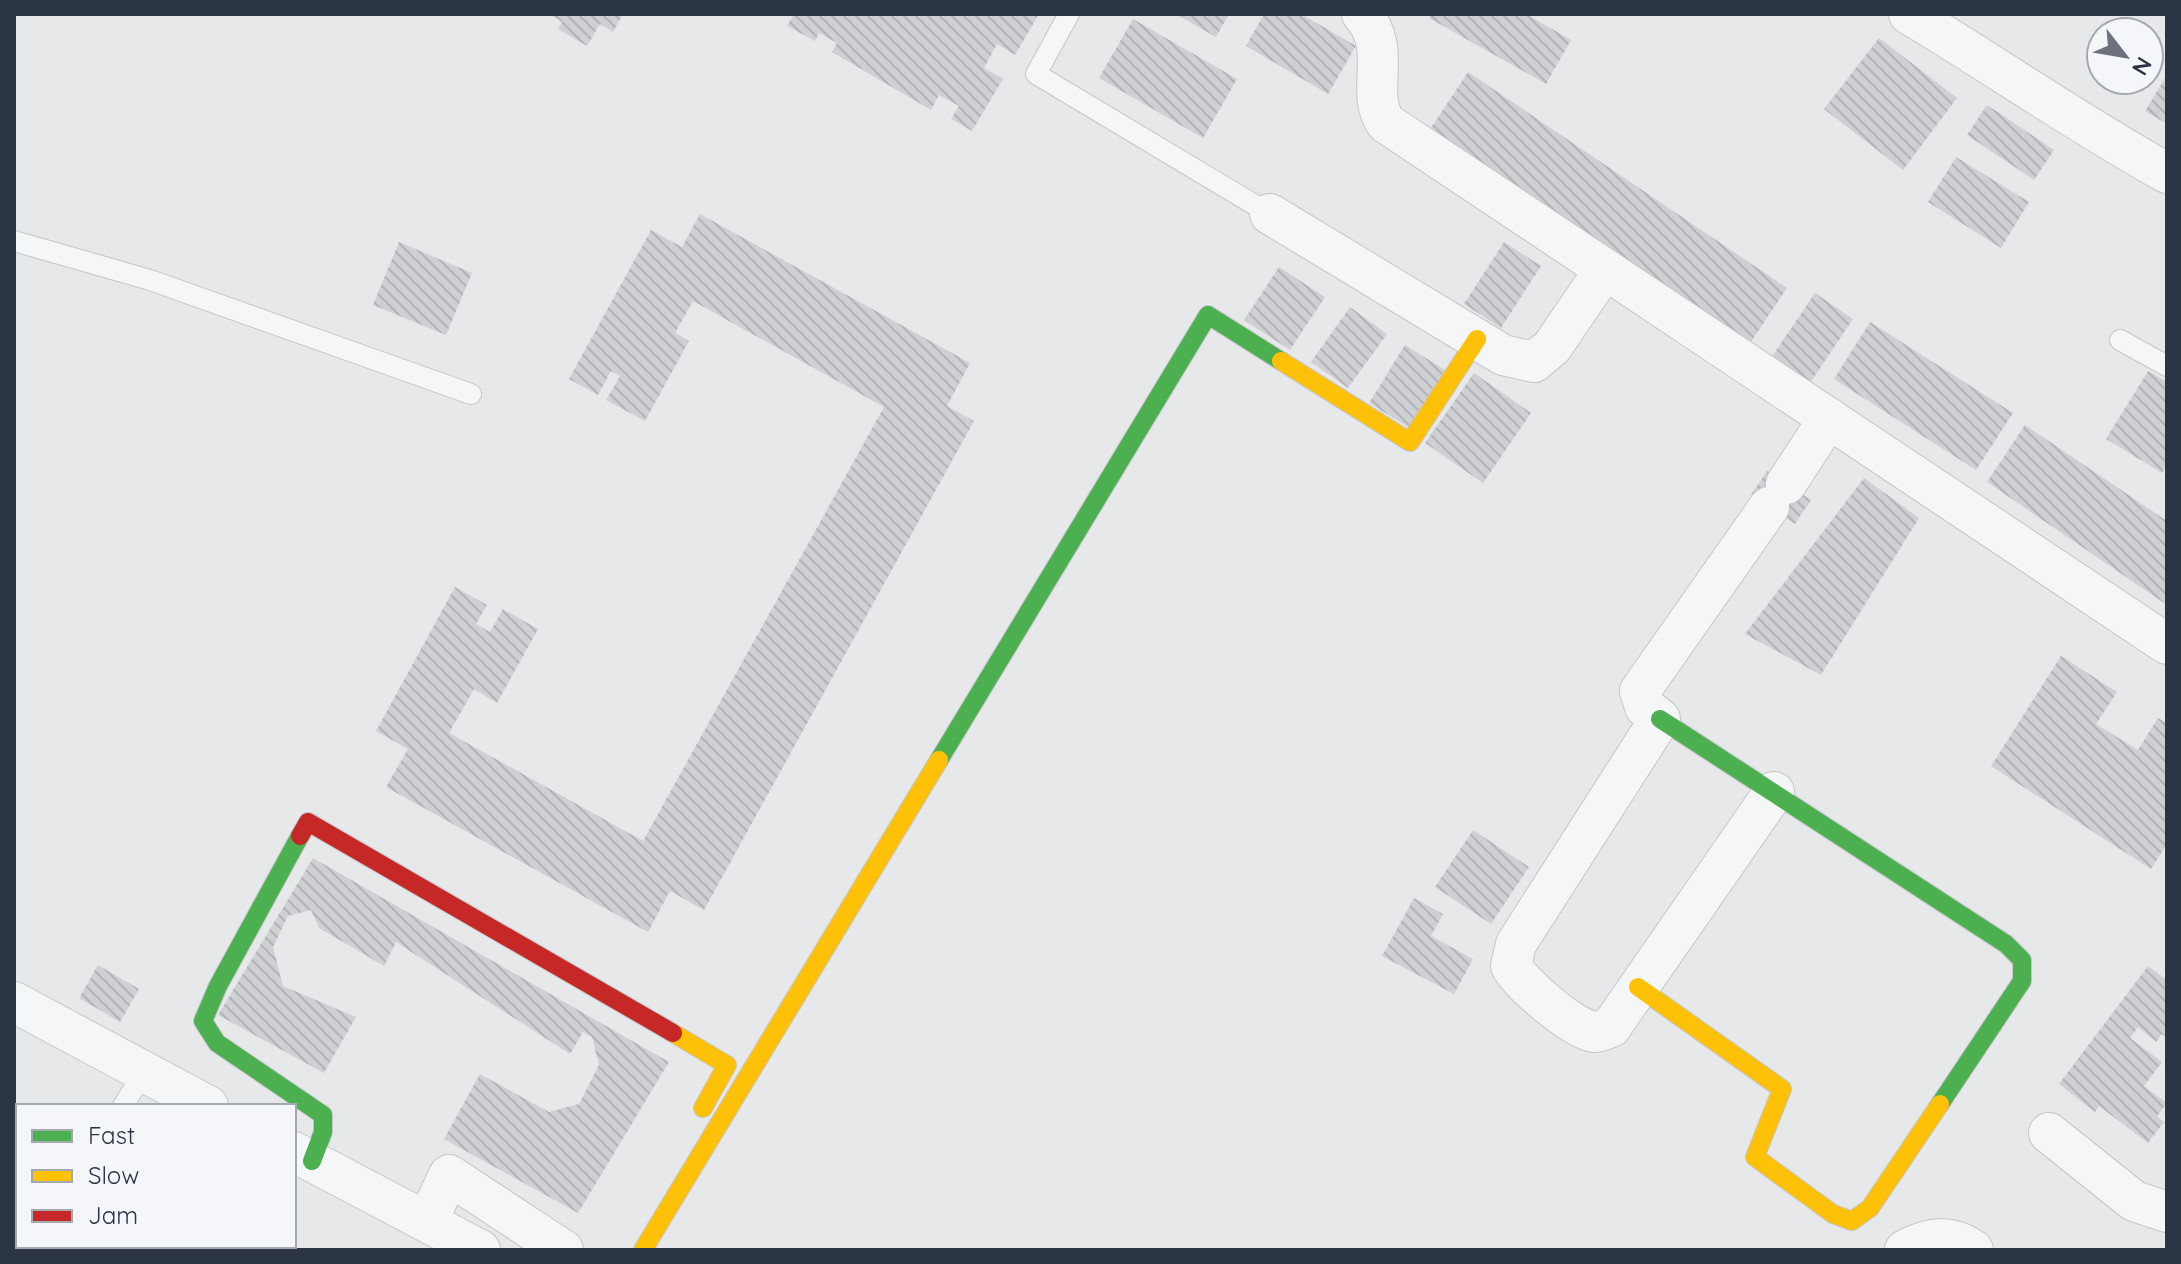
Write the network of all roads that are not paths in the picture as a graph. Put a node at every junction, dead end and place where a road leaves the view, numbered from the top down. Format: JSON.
{"nodes":[{"id":1,"x":1069,"y":14,"type":"edge"},
{"id":2,"x":1362,"y":14,"type":"edge"},
{"id":3,"x":1909,"y":14,"type":"edge"},
{"id":4,"x":2167,"y":173,"type":"edge"},
{"id":5,"x":1270,"y":214,"type":"joint"},
{"id":6,"x":14,"y":241,"type":"edge"},
{"id":7,"x":1605,"y":269,"type":"junction"},
{"id":8,"x":1477,"y":339,"type":"junction"},
{"id":9,"x":2120,"y":340,"type":"dead end"},
{"id":10,"x":2167,"y":366,"type":"edge"},
{"id":11,"x":471,"y":394,"type":"dead end"},
{"id":12,"x":1829,"y":418,"type":"junction"},
{"id":13,"x":2167,"y":644,"type":"edge"},
{"id":14,"x":1660,"y":719,"type":"junction"},
{"id":15,"x":1774,"y":792,"type":"junction"},
{"id":16,"x":1638,"y":987,"type":"junction"},
{"id":17,"x":14,"y":1002,"type":"edge"},
{"id":18,"x":144,"y":1072,"type":"junction"},
{"id":19,"x":124,"y":1104,"type":"edge"},
{"id":20,"x":204,"y":1104,"type":"edge"},
{"id":21,"x":697,"y":1118,"type":"dead end"},
{"id":22,"x":2049,"y":1133,"type":"dead end"},
{"id":23,"x":303,"y":1156,"type":"edge"},
{"id":24,"x":660,"y":1184,"type":"dead end"},
{"id":25,"x":2167,"y":1212,"type":"edge"},
{"id":26,"x":427,"y":1222,"type":"junction"},
{"id":27,"x":480,"y":1250,"type":"edge"},
{"id":28,"x":563,"y":1250,"type":"edge"},
{"id":29,"x":623,"y":1250,"type":"edge"},
{"id":30,"x":643,"y":1250,"type":"edge"},
{"id":31,"x":1905,"y":1250,"type":"edge"},
{"id":32,"x":1973,"y":1250,"type":"edge"}],
"edges":[{"from":1,"to":5,"type":"lane"},
{"from":2,"to":7,"type":"street"},
{"from":3,"to":4,"type":"street"},
{"from":5,"to":8,"type":"street"},
{"from":6,"to":11,"type":"lane"},
{"from":7,"to":8,"type":"street"},
{"from":7,"to":12,"type":"street"},
{"from":8,"to":30,"type":"street"},
{"from":9,"to":10,"type":"lane"},
{"from":12,"to":13,"type":"street"},
{"from":12,"to":14,"type":"street"},
{"from":14,"to":15,"type":"street"},
{"from":14,"to":16,"type":"street"},
{"from":15,"to":16,"type":"street"},
{"from":15,"to":16,"type":"street"},
{"from":17,"to":18,"type":"street"},
{"from":18,"to":19,"type":"lane"},
{"from":18,"to":20,"type":"street"},
{"from":21,"to":23,"type":"street"},
{"from":22,"to":25,"type":"street"},
{"from":23,"to":26,"type":"street"},
{"from":24,"to":29,"type":"street"},
{"from":26,"to":27,"type":"street"},
{"from":26,"to":28,"type":"street"},
{"from":31,"to":32,"type":"street"}]}
